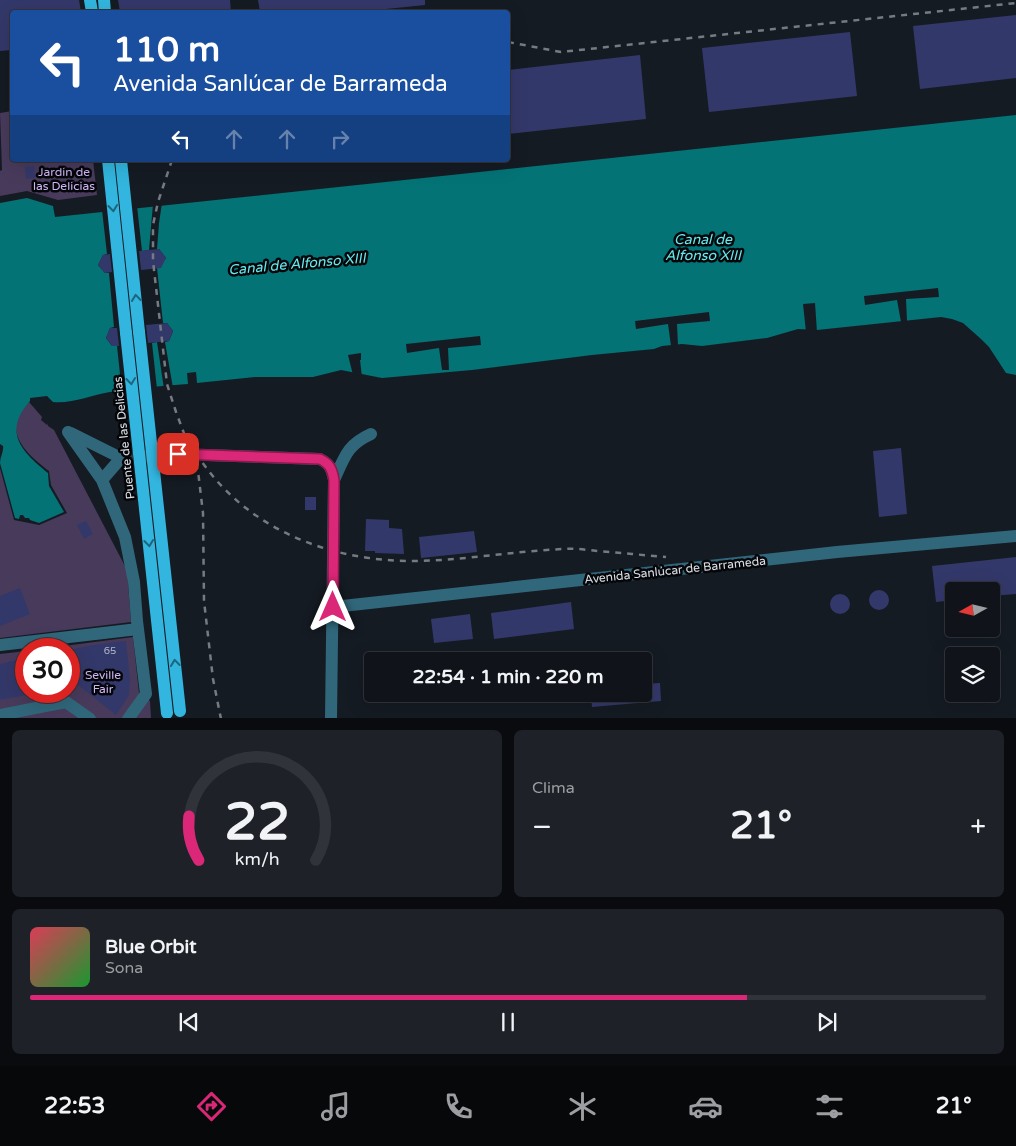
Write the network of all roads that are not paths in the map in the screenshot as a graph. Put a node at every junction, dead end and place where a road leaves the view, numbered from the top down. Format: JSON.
{"nodes":[{"id":1,"x":108,"y":162,"type":"edge"},
{"id":2,"x":121,"y":162,"type":"edge"},
{"id":3,"x":372,"y":434,"type":"dead end"},
{"id":4,"x":178,"y":454,"type":"tunnel mouth"},
{"id":5,"x":102,"y":480,"type":"dead end"},
{"id":6,"x":334,"y":480,"type":"junction"},
{"id":7,"x":1016,"y":536,"type":"edge"},
{"id":8,"x":333,"y":607,"type":"junction"},
{"id":9,"x":138,"y":629,"type":"junction"},
{"id":10,"x":0,"y":645,"type":"edge"},
{"id":11,"x":0,"y":715,"type":"edge"},
{"id":12,"x":180,"y":715,"type":"edge"},
{"id":13,"x":167,"y":716,"type":"edge"},
{"id":14,"x":90,"y":718,"type":"edge"},
{"id":15,"x":128,"y":718,"type":"edge"},
{"id":16,"x":332,"y":718,"type":"edge"}],
"edges":[{"from":1,"to":13,"type":"main road","name":"Puente de las Delicias","one_way":true,"bridge":true},
{"from":12,"to":2,"type":"main road","one_way":true,"bridge":true},
{"from":3,"to":6,"type":"street"},
{"from":4,"to":6,"type":"street"},
{"from":5,"to":9,"type":"street"},
{"from":6,"to":8,"type":"street"},
{"from":7,"to":8,"type":"street","name":"Avenida Sanlúcar de Barrameda"},
{"from":8,"to":16,"type":"street"},
{"from":9,"to":10,"type":"street"},
{"from":9,"to":15,"type":"street"},
{"from":11,"to":14,"type":"street"}]}
